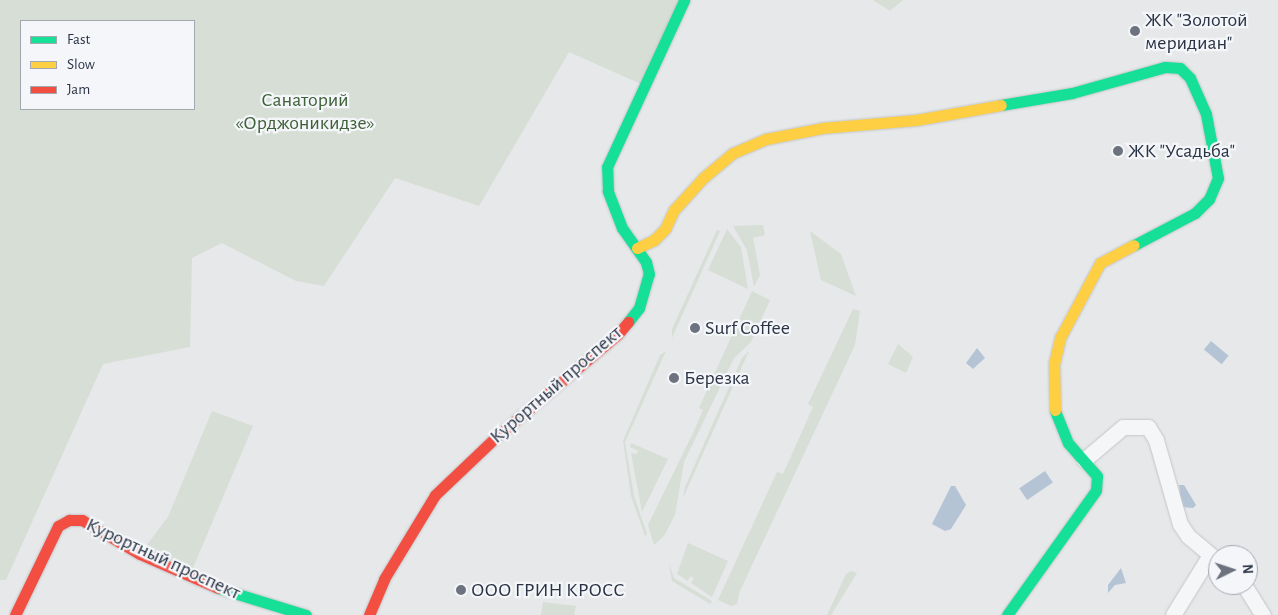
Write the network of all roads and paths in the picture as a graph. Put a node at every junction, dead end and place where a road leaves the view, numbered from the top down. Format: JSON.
{"nodes":[{"id":1,"x":684,"y":0,"type":"edge"},
{"id":2,"x":637,"y":248,"type":"junction"},
{"id":3,"x":1084,"y":460,"type":"junction"},
{"id":4,"x":1208,"y":553,"type":"edge"},
{"id":5,"x":1208,"y":566,"type":"edge"},
{"id":6,"x":1250,"y":595,"type":"edge"},
{"id":7,"x":15,"y":615,"type":"edge"},
{"id":8,"x":306,"y":615,"type":"edge"},
{"id":9,"x":369,"y":615,"type":"edge"},
{"id":10,"x":1007,"y":615,"type":"edge"},
{"id":11,"x":1173,"y":615,"type":"edge"},
{"id":12,"x":1262,"y":615,"type":"edge"}],
"edges":[{"from":1,"to":2,"type":"street","name":"Курортный проспект"},
{"from":2,"to":3,"type":"street"},
{"from":2,"to":9,"type":"street","name":"Курортный проспект"},
{"from":3,"to":4,"type":"street"},
{"from":3,"to":10,"type":"street"},
{"from":5,"to":11,"type":"street"},
{"from":6,"to":12,"type":"street"},
{"from":7,"to":8,"type":"street","name":"Курортный проспект"}]}
